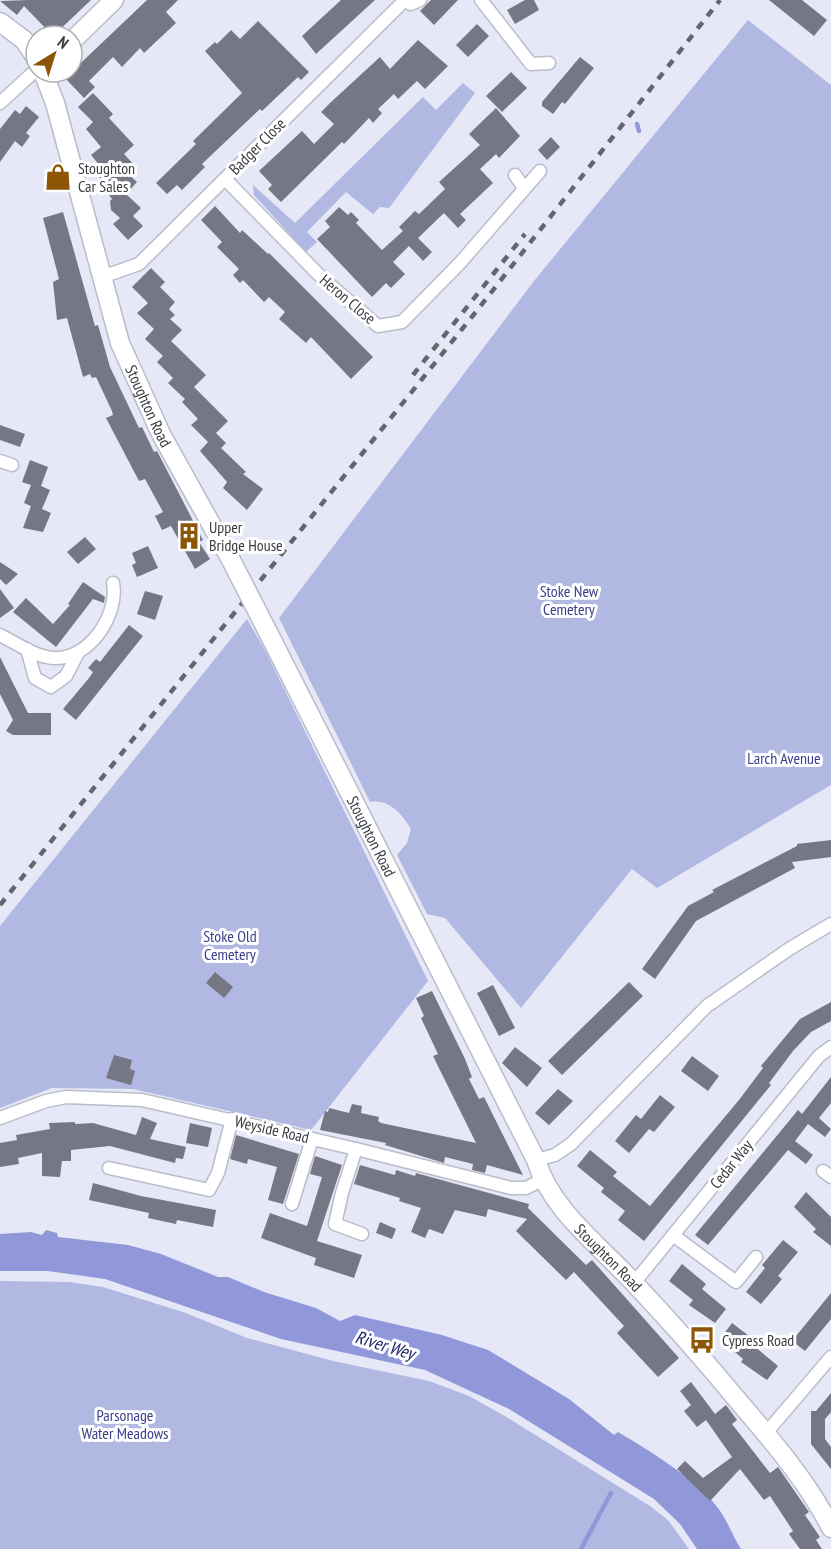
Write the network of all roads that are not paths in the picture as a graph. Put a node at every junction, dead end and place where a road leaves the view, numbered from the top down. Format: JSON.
{"nodes":[{"id":1,"x":114,"y":0,"type":"edge"},
{"id":2,"x":404,"y":0,"type":"edge"},
{"id":3,"x":420,"y":0,"type":"edge"},
{"id":4,"x":481,"y":0,"type":"edge"},
{"id":5,"x":0,"y":22,"type":"edge"},
{"id":6,"x":84,"y":29,"type":"edge"},
{"id":7,"x":24,"y":40,"type":"edge"},
{"id":8,"x":549,"y":63,"type":"dead end"},
{"id":9,"x":24,"y":81,"type":"edge"},
{"id":10,"x":48,"y":84,"type":"edge"},
{"id":11,"x":0,"y":103,"type":"edge"},
{"id":12,"x":540,"y":171,"type":"dead end"},
{"id":13,"x":515,"y":175,"type":"dead end"},
{"id":14,"x":225,"y":179,"type":"junction"},
{"id":15,"x":524,"y":188,"type":"junction"},
{"id":16,"x":102,"y":277,"type":"junction"},
{"id":17,"x":113,"y":583,"type":"dead end"},
{"id":18,"x":0,"y":635,"type":"edge"},
{"id":19,"x":27,"y":648,"type":"junction"},
{"id":20,"x":78,"y":653,"type":"junction"},
{"id":21,"x":831,"y":924,"type":"edge"},
{"id":22,"x":831,"y":1047,"type":"edge"},
{"id":23,"x":0,"y":1118,"type":"edge"},
{"id":24,"x":232,"y":1119,"type":"junction"},
{"id":25,"x":312,"y":1139,"type":"junction"},
{"id":26,"x":356,"y":1149,"type":"junction"},
{"id":27,"x":536,"y":1160,"type":"junction"},
{"id":28,"x":109,"y":1168,"type":"dead end"},
{"id":29,"x":542,"y":1180,"type":"junction"},
{"id":30,"x":292,"y":1204,"type":"dead end"},
{"id":31,"x":362,"y":1234,"type":"dead end"},
{"id":32,"x":673,"y":1235,"type":"junction"},
{"id":33,"x":756,"y":1257,"type":"dead end"},
{"id":34,"x":634,"y":1283,"type":"junction"},
{"id":35,"x":831,"y":1357,"type":"edge"},
{"id":36,"x":766,"y":1433,"type":"junction"},
{"id":37,"x":831,"y":1528,"type":"edge"}],
"edges":[{"from":1,"to":6,"type":"street"},
{"from":2,"to":3,"type":"street","name":"Badger Close"},
{"from":2,"to":14,"type":"street","name":"Badger Close"},
{"from":4,"to":8,"type":"street"},
{"from":5,"to":7,"type":"street"},
{"from":9,"to":11,"type":"street"},
{"from":10,"to":16,"type":"street","name":"Stoughton Road"},
{"from":12,"to":15,"type":"street","name":"Heron Close"},
{"from":13,"to":15,"type":"street"},
{"from":14,"to":15,"type":"street","name":"Heron Close"},
{"from":14,"to":16,"type":"street","name":"Badger Close"},
{"from":16,"to":27,"type":"street","name":"Stoughton Road","bridge":true},
{"from":17,"to":20,"type":"street"},
{"from":18,"to":19,"type":"street"},
{"from":19,"to":20,"type":"street"},
{"from":19,"to":20,"type":"street"},
{"from":21,"to":27,"type":"street"},
{"from":22,"to":32,"type":"street","name":"Cedar Way"},
{"from":23,"to":24,"type":"street","name":"Weyside Road"},
{"from":24,"to":25,"type":"street","name":"Weyside Road"},
{"from":24,"to":28,"type":"street"},
{"from":25,"to":26,"type":"street","name":"Weyside Road"},
{"from":25,"to":30,"type":"street"},
{"from":26,"to":29,"type":"street","name":"Weyside Road"},
{"from":26,"to":31,"type":"street"},
{"from":27,"to":29,"type":"street","name":"Stoughton Road"},
{"from":29,"to":34,"type":"street","name":"Stoughton Road"},
{"from":32,"to":33,"type":"street"},
{"from":32,"to":34,"type":"street","name":"Cedar Way"},
{"from":34,"to":36,"type":"street","name":"Stoughton Road"},
{"from":35,"to":36,"type":"street"},
{"from":36,"to":37,"type":"street","name":"Stoughton Road"}]}
